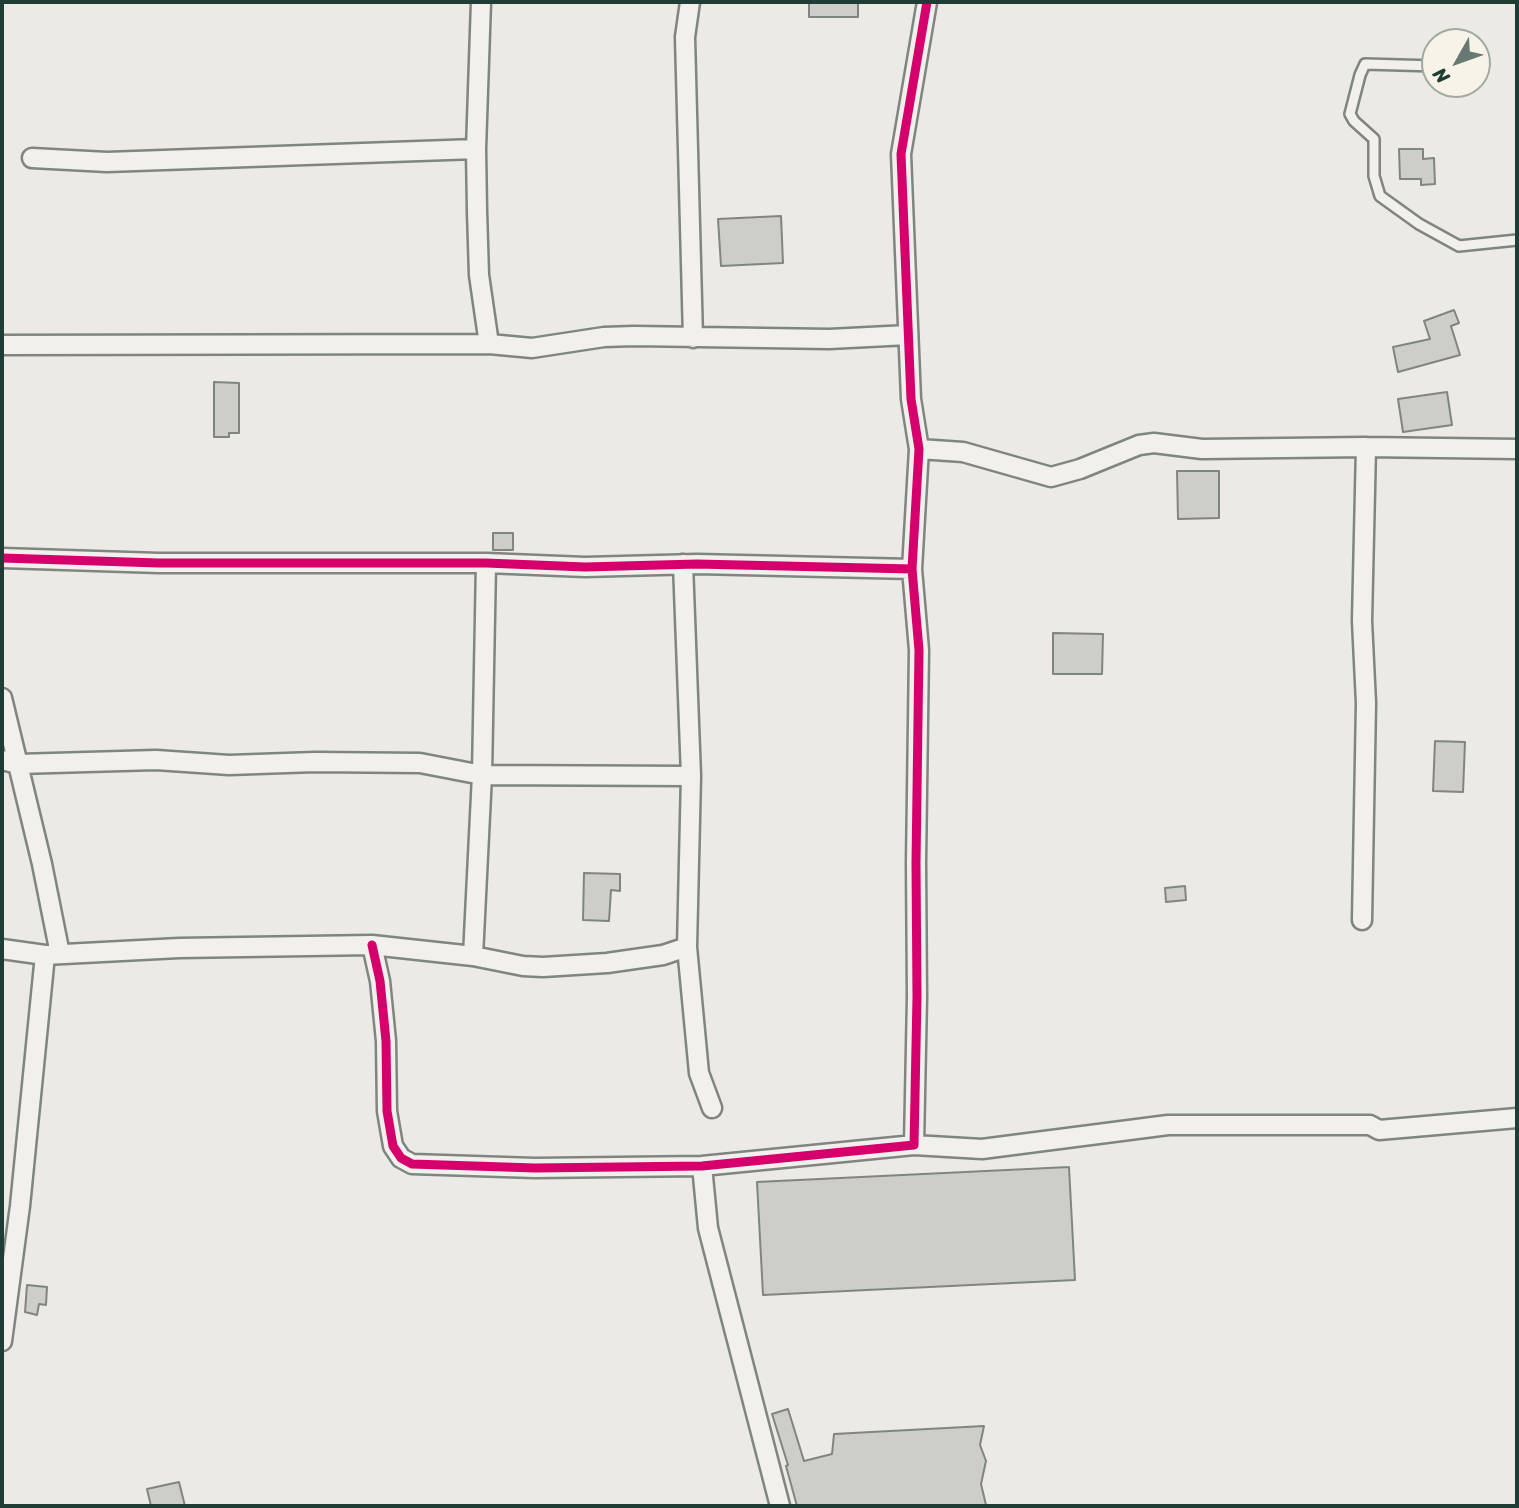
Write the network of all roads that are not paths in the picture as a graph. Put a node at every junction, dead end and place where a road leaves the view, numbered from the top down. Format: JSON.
{"nodes":[{"id":1,"x":481,"y":2,"type":"edge"},
{"id":2,"x":690,"y":2,"type":"edge"},
{"id":3,"x":927,"y":2,"type":"edge"},
{"id":4,"x":1421,"y":66,"type":"edge"},
{"id":5,"x":476,"y":149,"type":"junction"},
{"id":6,"x":32,"y":158,"type":"dead end"},
{"id":7,"x":1517,"y":240,"type":"edge"},
{"id":8,"x":908,"y":335,"type":"junction"},
{"id":9,"x":693,"y":338,"type":"junction"},
{"id":10,"x":489,"y":344,"type":"junction"},
{"id":11,"x":2,"y":345,"type":"edge"},
{"id":12,"x":1366,"y":447,"type":"junction"},
{"id":13,"x":919,"y":449,"type":"junction"},
{"id":14,"x":1517,"y":449,"type":"edge"},
{"id":15,"x":2,"y":558,"type":"edge"},
{"id":16,"x":486,"y":563,"type":"junction"},
{"id":17,"x":683,"y":564,"type":"junction"},
{"id":18,"x":912,"y":569,"type":"junction"},
{"id":19,"x":2,"y":698,"type":"edge"},
{"id":20,"x":10,"y":762,"type":"edge"},
{"id":21,"x":482,"y":775,"type":"junction"},
{"id":22,"x":691,"y":776,"type":"junction"},
{"id":23,"x":1362,"y":920,"type":"dead end"},
{"id":24,"x":372,"y":945,"type":"junction"},
{"id":25,"x":687,"y":947,"type":"junction"},
{"id":26,"x":2,"y":949,"type":"edge"},
{"id":27,"x":52,"y":954,"type":"junction"},
{"id":28,"x":473,"y":956,"type":"junction"},
{"id":29,"x":712,"y":1108,"type":"dead end"},
{"id":30,"x":1517,"y":1118,"type":"edge"},
{"id":31,"x":914,"y":1145,"type":"junction"},
{"id":32,"x":702,"y":1166,"type":"junction"},
{"id":33,"x":2,"y":1341,"type":"edge"},
{"id":34,"x":780,"y":1506,"type":"edge"}],
"edges":[{"from":1,"to":5,"type":"street"},
{"from":2,"to":9,"type":"street"},
{"from":3,"to":8,"type":"street"},
{"from":4,"to":7,"type":"lane"},
{"from":5,"to":6,"type":"street"},
{"from":5,"to":10,"type":"street"},
{"from":8,"to":9,"type":"street"},
{"from":8,"to":13,"type":"street"},
{"from":9,"to":10,"type":"street"},
{"from":10,"to":11,"type":"street"},
{"from":12,"to":13,"type":"street"},
{"from":12,"to":14,"type":"street"},
{"from":12,"to":23,"type":"street"},
{"from":13,"to":18,"type":"street"},
{"from":15,"to":16,"type":"street"},
{"from":16,"to":17,"type":"street"},
{"from":16,"to":21,"type":"street"},
{"from":17,"to":18,"type":"street"},
{"from":17,"to":22,"type":"street"},
{"from":18,"to":31,"type":"street"},
{"from":19,"to":20,"type":"street"},
{"from":20,"to":21,"type":"street"},
{"from":20,"to":27,"type":"street"},
{"from":21,"to":22,"type":"street"},
{"from":21,"to":28,"type":"street"},
{"from":22,"to":25,"type":"street"},
{"from":24,"to":27,"type":"street"},
{"from":24,"to":28,"type":"street"},
{"from":24,"to":32,"type":"street"},
{"from":25,"to":28,"type":"street"},
{"from":25,"to":29,"type":"street"},
{"from":26,"to":27,"type":"street"},
{"from":27,"to":33,"type":"street"},
{"from":30,"to":31,"type":"street"},
{"from":31,"to":32,"type":"street"},
{"from":32,"to":34,"type":"street"}]}
